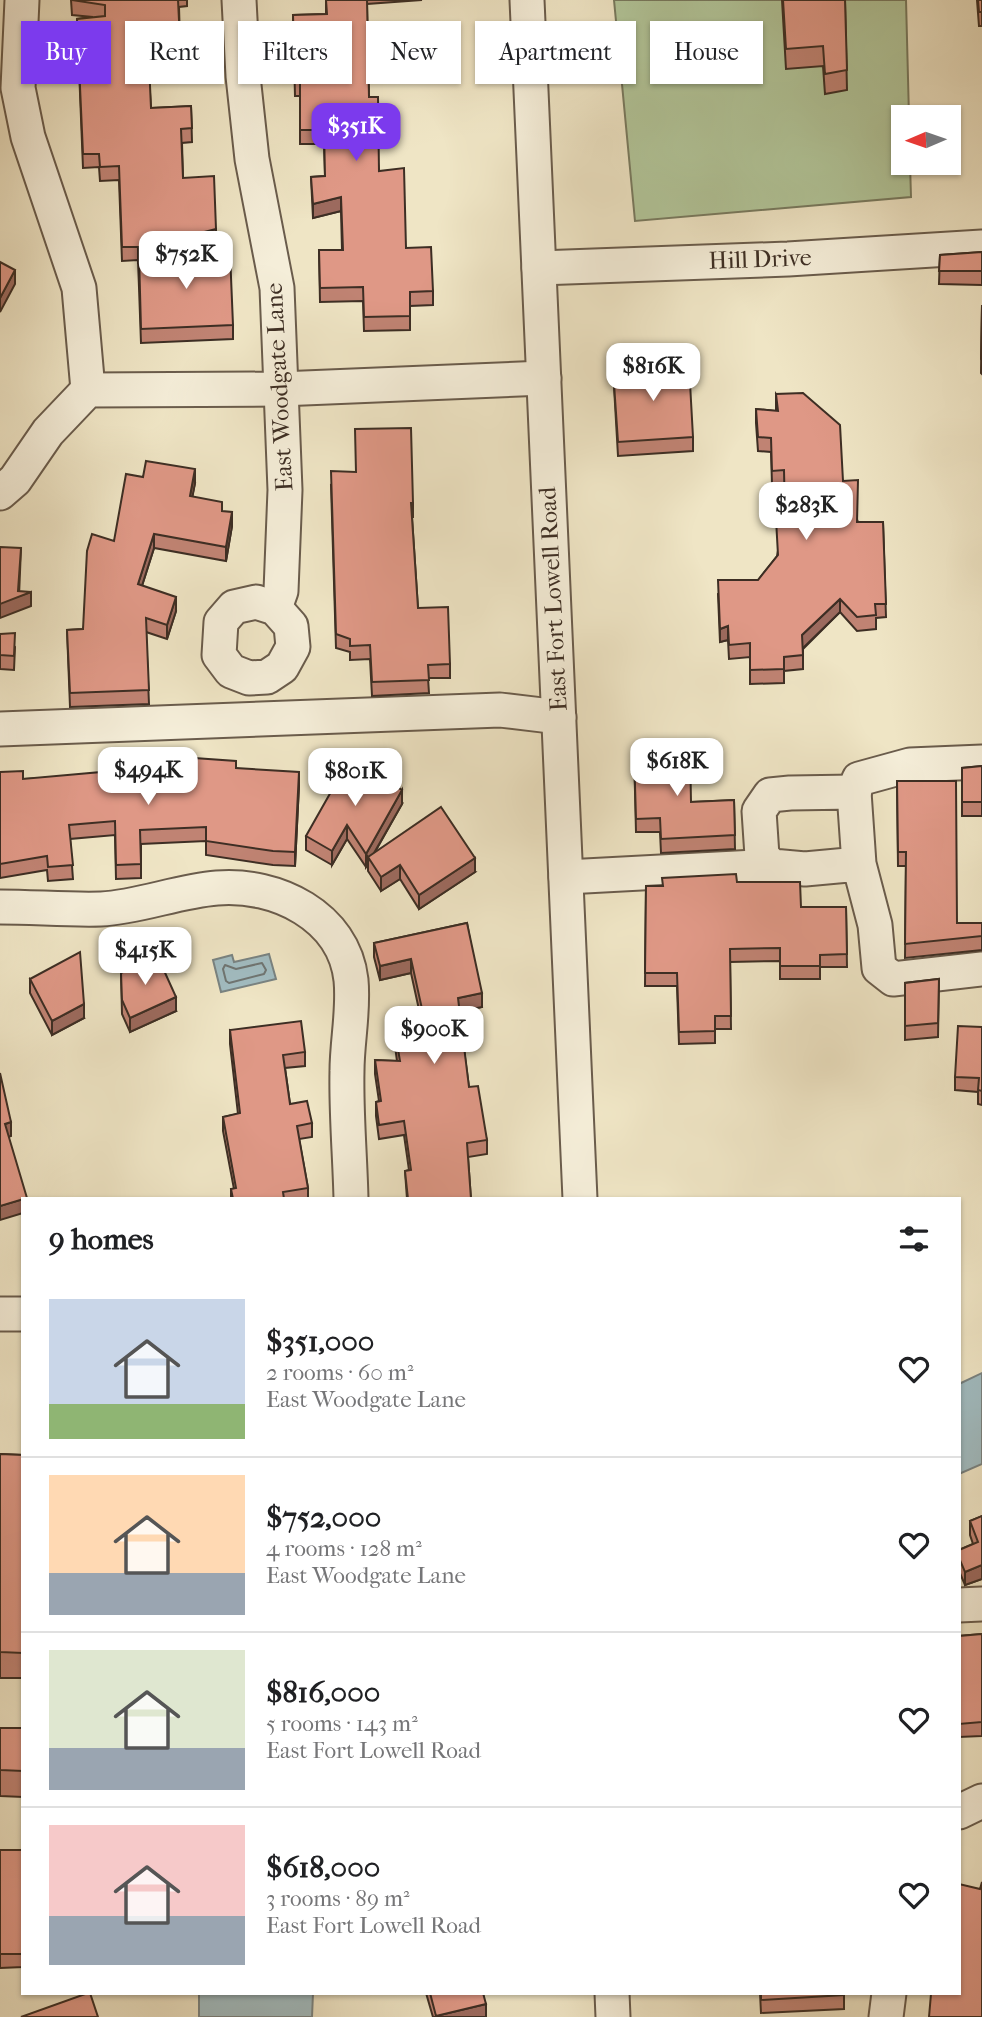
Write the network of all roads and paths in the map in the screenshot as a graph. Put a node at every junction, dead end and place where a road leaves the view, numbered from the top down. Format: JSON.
{"nodes":[{"id":1,"x":22,"y":0,"type":"edge"},
{"id":2,"x":239,"y":0,"type":"edge"},
{"id":3,"x":527,"y":0,"type":"edge"},
{"id":4,"x":982,"y":247,"type":"edge"},
{"id":5,"x":539,"y":268,"type":"junction"},
{"id":6,"x":544,"y":378,"type":"junction"},
{"id":7,"x":280,"y":389,"type":"junction"},
{"id":8,"x":88,"y":390,"type":"junction"},
{"id":9,"x":0,"y":493,"type":"edge"},
{"id":10,"x":275,"y":608,"type":"dead end"},
{"id":11,"x":559,"y":717,"type":"junction"},
{"id":12,"x":0,"y":729,"type":"edge"},
{"id":13,"x":982,"y":762,"type":"edge"},
{"id":14,"x":854,"y":792,"type":"junction"},
{"id":15,"x":859,"y":864,"type":"junction"},
{"id":16,"x":772,"y":866,"type":"junction"},
{"id":17,"x":566,"y":877,"type":"junction"},
{"id":18,"x":0,"y":907,"type":"edge"},
{"id":19,"x":982,"y":969,"type":"edge"},
{"id":20,"x":351,"y":1197,"type":"edge"},
{"id":21,"x":580,"y":1197,"type":"edge"},
{"id":22,"x":0,"y":1314,"type":"edge"},
{"id":23,"x":21,"y":1314,"type":"edge"},
{"id":24,"x":982,"y":1604,"type":"edge"},
{"id":25,"x":961,"y":1605,"type":"edge"},
{"id":26,"x":982,"y":1801,"type":"edge"},
{"id":27,"x":961,"y":1811,"type":"edge"},
{"id":28,"x":612,"y":1995,"type":"edge"},
{"id":29,"x":889,"y":1995,"type":"edge"},
{"id":30,"x":613,"y":2017,"type":"edge"},
{"id":31,"x":886,"y":2017,"type":"edge"}],
"edges":[{"from":1,"to":8,"type":"street"},
{"from":2,"to":7,"type":"street","name":"East Woodgate Lane"},
{"from":3,"to":5,"type":"street","name":"East Fort Lowell Road"},
{"from":4,"to":5,"type":"street","name":"Hill Drive"},
{"from":5,"to":6,"type":"street","name":"East Fort Lowell Road"},
{"from":6,"to":7,"type":"street"},
{"from":6,"to":11,"type":"street","name":"East Fort Lowell Road"},
{"from":7,"to":8,"type":"street"},
{"from":7,"to":10,"type":"street","name":"East Woodgate Lane"},
{"from":8,"to":9,"type":"street"},
{"from":11,"to":12,"type":"street"},
{"from":11,"to":17,"type":"street","name":"East Fort Lowell Road"},
{"from":13,"to":14,"type":"street"},
{"from":14,"to":15,"type":"street"},
{"from":14,"to":16,"type":"street"},
{"from":15,"to":16,"type":"street"},
{"from":15,"to":19,"type":"street"},
{"from":16,"to":17,"type":"street"},
{"from":17,"to":21,"type":"street","name":"East Fort Lowell Road"},
{"from":18,"to":20,"type":"street"},
{"from":22,"to":23,"type":"street"},
{"from":24,"to":25,"type":"street"},
{"from":26,"to":27,"type":"street"},
{"from":28,"to":30,"type":"street"},
{"from":29,"to":31,"type":"street"}]}
